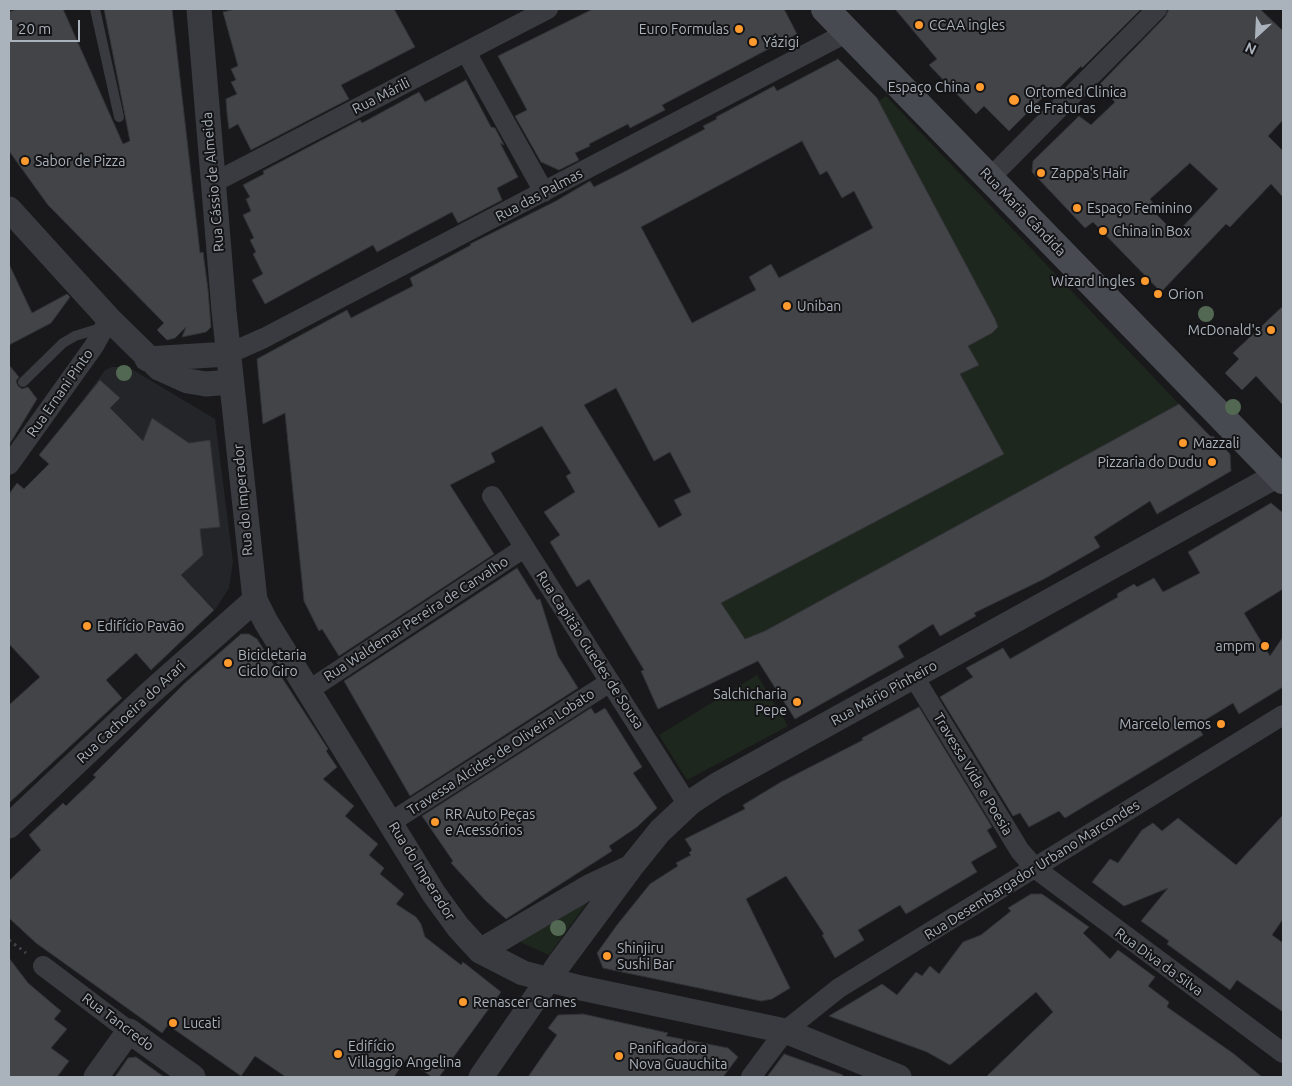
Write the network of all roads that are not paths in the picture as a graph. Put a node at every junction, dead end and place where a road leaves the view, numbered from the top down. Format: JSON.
{"nodes":[{"id":1,"x":95,"y":9,"type":"edge"},
{"id":2,"x":199,"y":9,"type":"edge"},
{"id":3,"x":548,"y":9,"type":"edge"},
{"id":4,"x":825,"y":9,"type":"edge"},
{"id":5,"x":1157,"y":9,"type":"edge"},
{"id":6,"x":848,"y":32,"type":"junction"},
{"id":7,"x":466,"y":52,"type":"junction"},
{"id":8,"x":119,"y":117,"type":"dead end"},
{"id":9,"x":990,"y":178,"type":"junction"},
{"id":10,"x":213,"y":183,"type":"junction"},
{"id":11,"x":544,"y":192,"type":"junction"},
{"id":12,"x":9,"y":209,"type":"edge"},
{"id":13,"x":107,"y":323,"type":"junction"},
{"id":14,"x":228,"y":354,"type":"junction"},
{"id":15,"x":147,"y":359,"type":"junction"},
{"id":16,"x":23,"y":382,"type":"dead end"},
{"id":17,"x":231,"y":382,"type":"junction"},
{"id":18,"x":9,"y":465,"type":"edge"},
{"id":19,"x":1282,"y":476,"type":"edge"},
{"id":20,"x":492,"y":496,"type":"dead end"},
{"id":21,"x":524,"y":548,"type":"junction"},
{"id":22,"x":255,"y":600,"type":"junction"},
{"id":23,"x":914,"y":677,"type":"junction"},
{"id":24,"x":610,"y":682,"type":"junction"},
{"id":25,"x":309,"y":690,"type":"junction"},
{"id":26,"x":1283,"y":715,"type":"edge"},
{"id":27,"x":688,"y":805,"type":"junction"},
{"id":28,"x":391,"y":822,"type":"junction"},
{"id":29,"x":9,"y":826,"type":"edge"},
{"id":30,"x":631,"y":867,"type":"junction"},
{"id":31,"x":1036,"y":869,"type":"junction"},
{"id":32,"x":480,"y":951,"type":"junction"},
{"id":33,"x":43,"y":966,"type":"dead end"},
{"id":34,"x":548,"y":980,"type":"junction"},
{"id":35,"x":129,"y":1031,"type":"junction"},
{"id":36,"x":785,"y":1031,"type":"junction"},
{"id":37,"x":1283,"y":1053,"type":"edge"},
{"id":38,"x":96,"y":1077,"type":"edge"},
{"id":39,"x":193,"y":1077,"type":"edge"},
{"id":40,"x":481,"y":1077,"type":"edge"},
{"id":41,"x":751,"y":1077,"type":"edge"},
{"id":42,"x":899,"y":1077,"type":"edge"}],
"edges":[{"from":1,"to":8,"type":"lane"},
{"from":2,"to":10,"type":"street","name":"Rua Cássio de Almeida"},
{"from":3,"to":7,"type":"street","name":"Rua Márili"},
{"from":4,"to":6,"type":"main road","name":"Rua Maria Cândida"},
{"from":5,"to":9,"type":"street"},
{"from":6,"to":9,"type":"main road","name":"Rua Maria Cândida"},
{"from":6,"to":11,"type":"street","name":"Rua das Palmas"},
{"from":7,"to":10,"type":"street","name":"Rua Márili"},
{"from":7,"to":11,"type":"street"},
{"from":9,"to":19,"type":"main road","name":"Rua Maria Cândida"},
{"from":10,"to":14,"type":"street","name":"Rua Cássio de Almeida"},
{"from":11,"to":14,"type":"street","name":"Rua das Palmas"},
{"from":12,"to":13,"type":"street"},
{"from":13,"to":15,"type":"street"},
{"from":13,"to":16,"type":"lane"},
{"from":13,"to":18,"type":"street","name":"Rua Ernani Pinto"},
{"from":14,"to":15,"type":"street"},
{"from":14,"to":17,"type":"street","name":"Rua do Imperador"},
{"from":15,"to":17,"type":"street"},
{"from":17,"to":22,"type":"street","name":"Rua do Imperador"},
{"from":19,"to":23,"type":"street","name":"Rua Mário Pinheiro"},
{"from":20,"to":21,"type":"street","name":"Rua Capitão Guedes de Sousa"},
{"from":21,"to":24,"type":"street","name":"Rua Capitão Guedes de Sousa"},
{"from":21,"to":25,"type":"street","name":"Rua Waldemar Pereira de Carvalho"},
{"from":22,"to":25,"type":"street","name":"Rua do Imperador"},
{"from":22,"to":29,"type":"street","name":"Rua Cachoeira do Arari"},
{"from":23,"to":27,"type":"street","name":"Rua Mário Pinheiro"},
{"from":23,"to":31,"type":"street","name":"Travessa Vida e Poesia"},
{"from":24,"to":27,"type":"street","name":"Rua Capitão Guedes de Sousa"},
{"from":24,"to":28,"type":"street","name":"Travessa Alcides de Oliveira Lobato"},
{"from":25,"to":28,"type":"street","name":"Rua do Imperador"},
{"from":26,"to":31,"type":"street","name":"Rua Desembargador Urbano Marcondes"},
{"from":27,"to":30,"type":"street","name":"Rua Mário Pinheiro"},
{"from":28,"to":32,"type":"street","name":"Rua do Imperador"},
{"from":30,"to":32,"type":"street"},
{"from":30,"to":34,"type":"street","name":"Rua Mário Pinheiro"},
{"from":31,"to":36,"type":"street","name":"Rua Desembargador Urbano Marcondes"},
{"from":31,"to":37,"type":"street","name":"Rua Diva da Silva"},
{"from":32,"to":34,"type":"street","name":"Rua do Imperador"},
{"from":33,"to":35,"type":"street","name":"Rua Tancredo"},
{"from":34,"to":36,"type":"street","name":"Rua do Imperador"},
{"from":34,"to":40,"type":"street","name":"Rua Mário Pinheiro"},
{"from":35,"to":38,"type":"street"},
{"from":35,"to":39,"type":"street","name":"Rua Tancredo"},
{"from":36,"to":41,"type":"street","name":"Rua Desembargador Urbano Marcondes"},
{"from":36,"to":42,"type":"street","name":"Rua do Imperador"}]}
